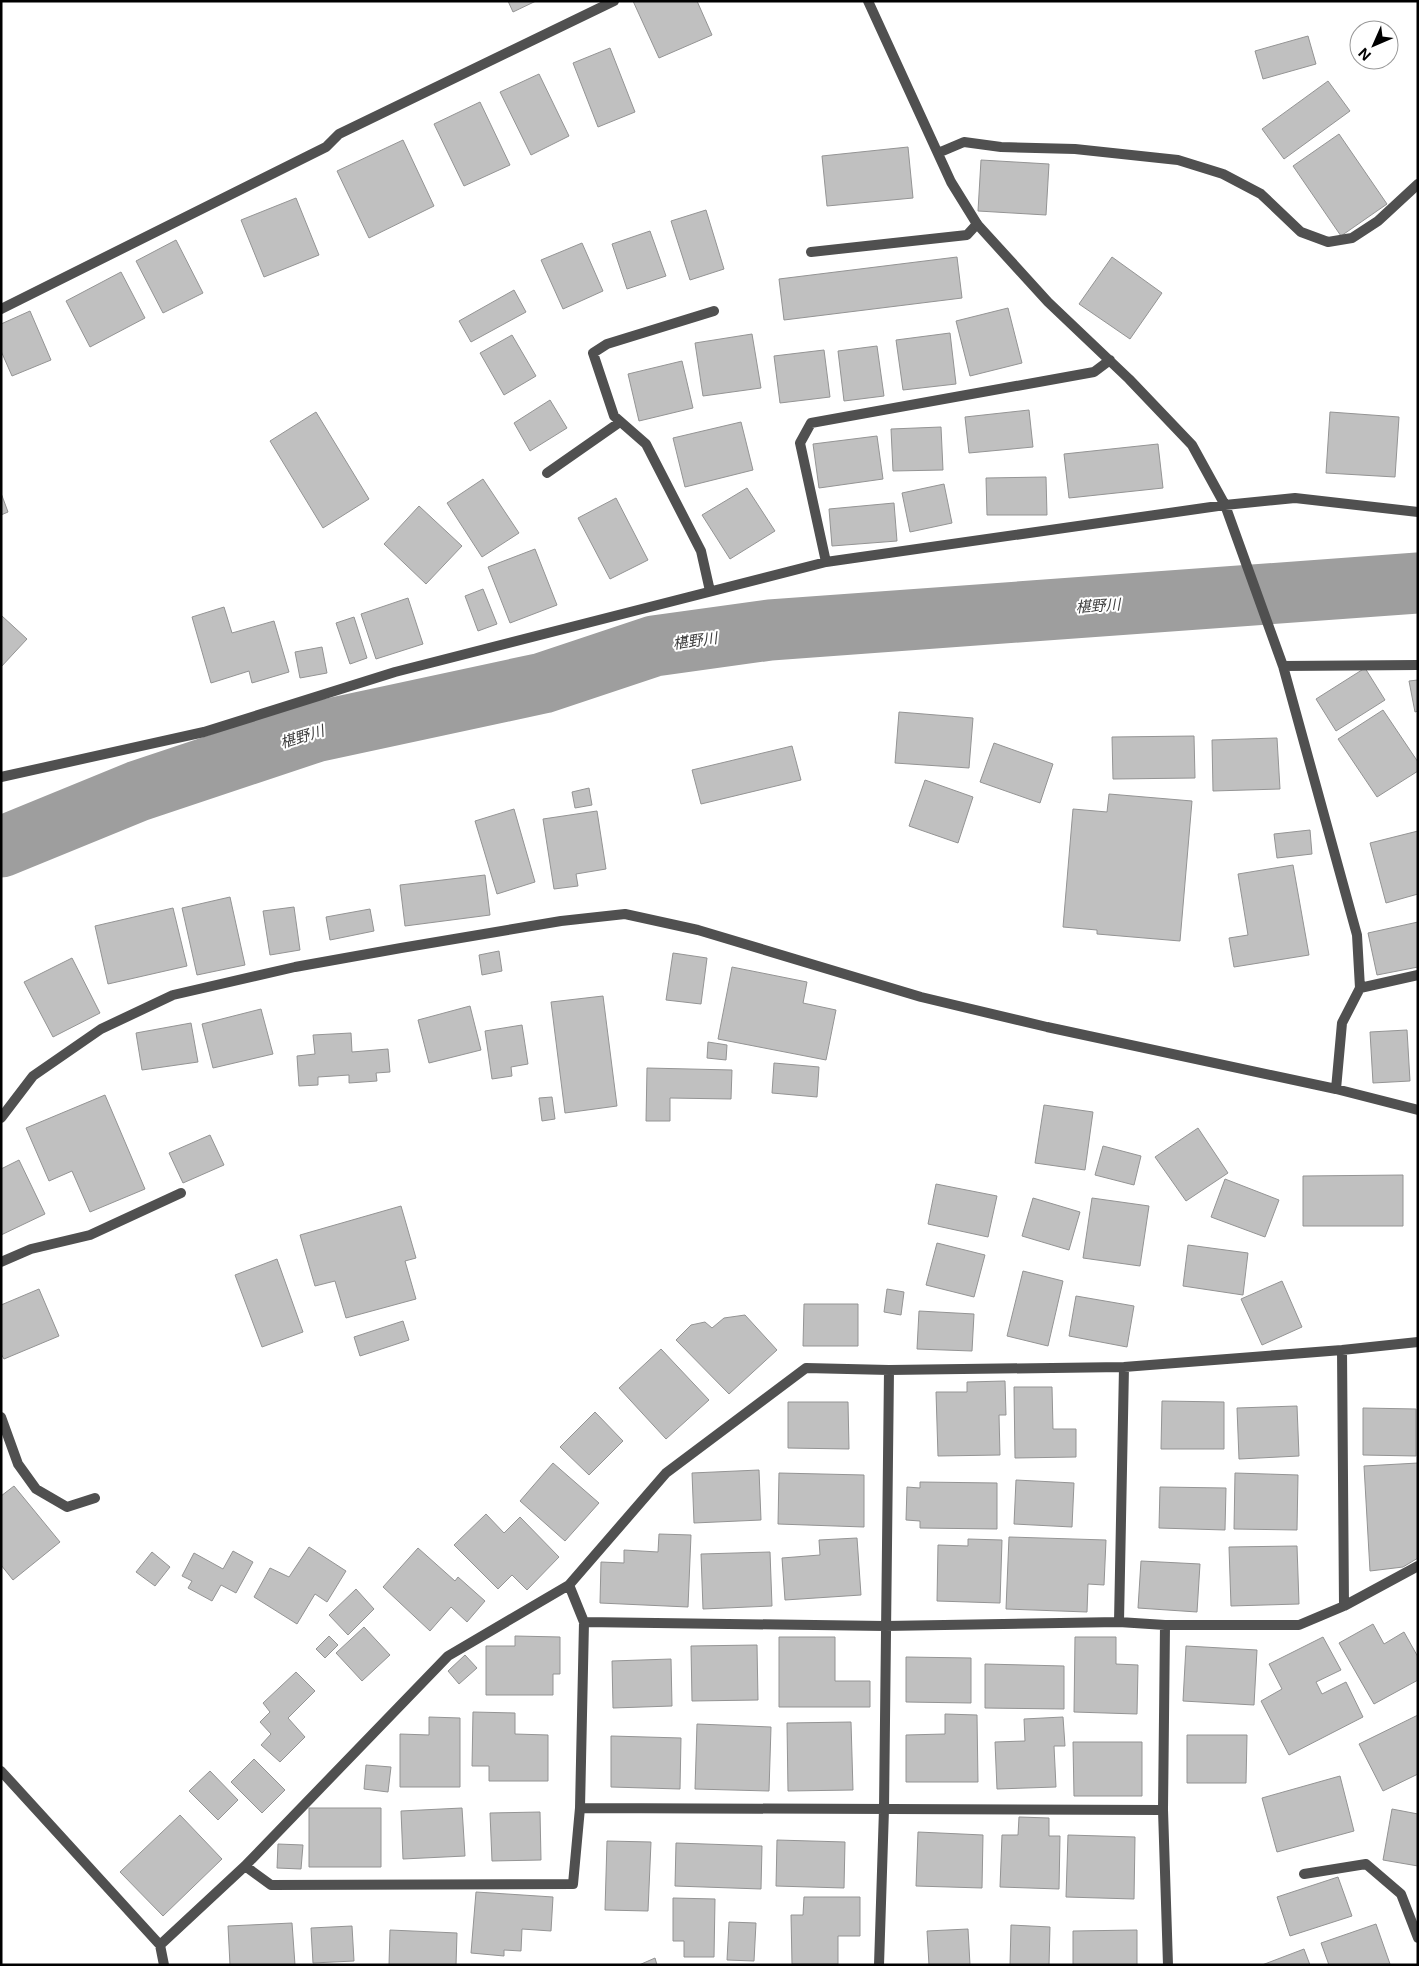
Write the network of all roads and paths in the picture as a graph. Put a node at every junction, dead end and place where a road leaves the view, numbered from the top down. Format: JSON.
{"nodes":[{"id":1,"x":614,"y":1,"type":"edge"},
{"id":2,"x":868,"y":1,"type":"edge"},
{"id":3,"x":938,"y":152,"type":"junction"},
{"id":4,"x":1418,"y":184,"type":"edge"},
{"id":5,"x":977,"y":224,"type":"junction"},
{"id":6,"x":812,"y":252,"type":"dead end"},
{"id":7,"x":1,"y":309,"type":"edge"},
{"id":8,"x":714,"y":311,"type":"dead end"},
{"id":9,"x":1110,"y":360,"type":"junction"},
{"id":10,"x":620,"y":422,"type":"junction"},
{"id":11,"x":547,"y":473,"type":"dead end"},
{"id":12,"x":1226,"y":505,"type":"junction"},
{"id":13,"x":1418,"y":512,"type":"edge"},
{"id":14,"x":826,"y":562,"type":"junction"},
{"id":15,"x":710,"y":591,"type":"junction"},
{"id":16,"x":1418,"y":665,"type":"edge"},
{"id":17,"x":1283,"y":666,"type":"junction"},
{"id":18,"x":1,"y":777,"type":"edge"},
{"id":19,"x":1418,"y":975,"type":"edge"},
{"id":20,"x":1360,"y":988,"type":"junction"},
{"id":21,"x":1336,"y":1089,"type":"junction"},
{"id":22,"x":1418,"y":1110,"type":"edge"},
{"id":23,"x":1,"y":1118,"type":"edge"},
{"id":24,"x":181,"y":1193,"type":"dead end"},
{"id":25,"x":1,"y":1262,"type":"edge"},
{"id":26,"x":1418,"y":1342,"type":"edge"},
{"id":27,"x":1342,"y":1350,"type":"junction"},
{"id":28,"x":1124,"y":1367,"type":"junction"},
{"id":29,"x":888,"y":1370,"type":"junction"},
{"id":30,"x":1,"y":1417,"type":"edge"},
{"id":31,"x":95,"y":1498,"type":"dead end"},
{"id":32,"x":1418,"y":1566,"type":"edge"},
{"id":33,"x":569,"y":1585,"type":"junction"},
{"id":34,"x":1344,"y":1606,"type":"junction"},
{"id":35,"x":584,"y":1622,"type":"junction"},
{"id":36,"x":1119,"y":1622,"type":"junction"},
{"id":37,"x":885,"y":1626,"type":"junction"},
{"id":38,"x":1165,"y":1626,"type":"junction"},
{"id":39,"x":1,"y":1771,"type":"edge"},
{"id":40,"x":580,"y":1808,"type":"junction"},
{"id":41,"x":884,"y":1809,"type":"junction"},
{"id":42,"x":1162,"y":1810,"type":"junction"},
{"id":43,"x":245,"y":1866,"type":"junction"},
{"id":44,"x":1304,"y":1874,"type":"dead end"},
{"id":45,"x":1418,"y":1938,"type":"edge"},
{"id":46,"x":160,"y":1945,"type":"junction"},
{"id":47,"x":164,"y":1965,"type":"edge"},
{"id":48,"x":878,"y":1965,"type":"edge"},
{"id":49,"x":1168,"y":1965,"type":"edge"}],
"edges":[{"from":1,"to":7,"type":"street"},
{"from":2,"to":3,"type":"street"},
{"from":3,"to":4,"type":"street"},
{"from":3,"to":5,"type":"street"},
{"from":5,"to":6,"type":"street"},
{"from":5,"to":9,"type":"street"},
{"from":8,"to":10,"type":"street"},
{"from":9,"to":12,"type":"street"},
{"from":9,"to":14,"type":"street"},
{"from":10,"to":11,"type":"street"},
{"from":10,"to":15,"type":"street"},
{"from":12,"to":13,"type":"street"},
{"from":12,"to":14,"type":"street"},
{"from":12,"to":17,"type":"street"},
{"from":14,"to":15,"type":"street"},
{"from":15,"to":18,"type":"street"},
{"from":16,"to":17,"type":"street"},
{"from":17,"to":20,"type":"street"},
{"from":19,"to":20,"type":"street"},
{"from":20,"to":21,"type":"street"},
{"from":21,"to":22,"type":"street"},
{"from":21,"to":23,"type":"street"},
{"from":24,"to":25,"type":"street"},
{"from":26,"to":27,"type":"street"},
{"from":27,"to":28,"type":"street"},
{"from":27,"to":34,"type":"street"},
{"from":28,"to":29,"type":"street"},
{"from":28,"to":36,"type":"street"},
{"from":29,"to":33,"type":"street"},
{"from":29,"to":37,"type":"street"},
{"from":30,"to":31,"type":"street"},
{"from":32,"to":34,"type":"street"},
{"from":33,"to":35,"type":"street"},
{"from":33,"to":43,"type":"street"},
{"from":34,"to":38,"type":"street"},
{"from":35,"to":37,"type":"street"},
{"from":35,"to":40,"type":"street"},
{"from":36,"to":37,"type":"street"},
{"from":36,"to":38,"type":"street"},
{"from":37,"to":41,"type":"street"},
{"from":38,"to":42,"type":"street"},
{"from":39,"to":46,"type":"street"},
{"from":40,"to":41,"type":"street"},
{"from":40,"to":43,"type":"street"},
{"from":41,"to":42,"type":"street"},
{"from":41,"to":48,"type":"street"},
{"from":42,"to":49,"type":"street"},
{"from":43,"to":46,"type":"street"},
{"from":44,"to":45,"type":"street"},
{"from":46,"to":47,"type":"street"}]}
